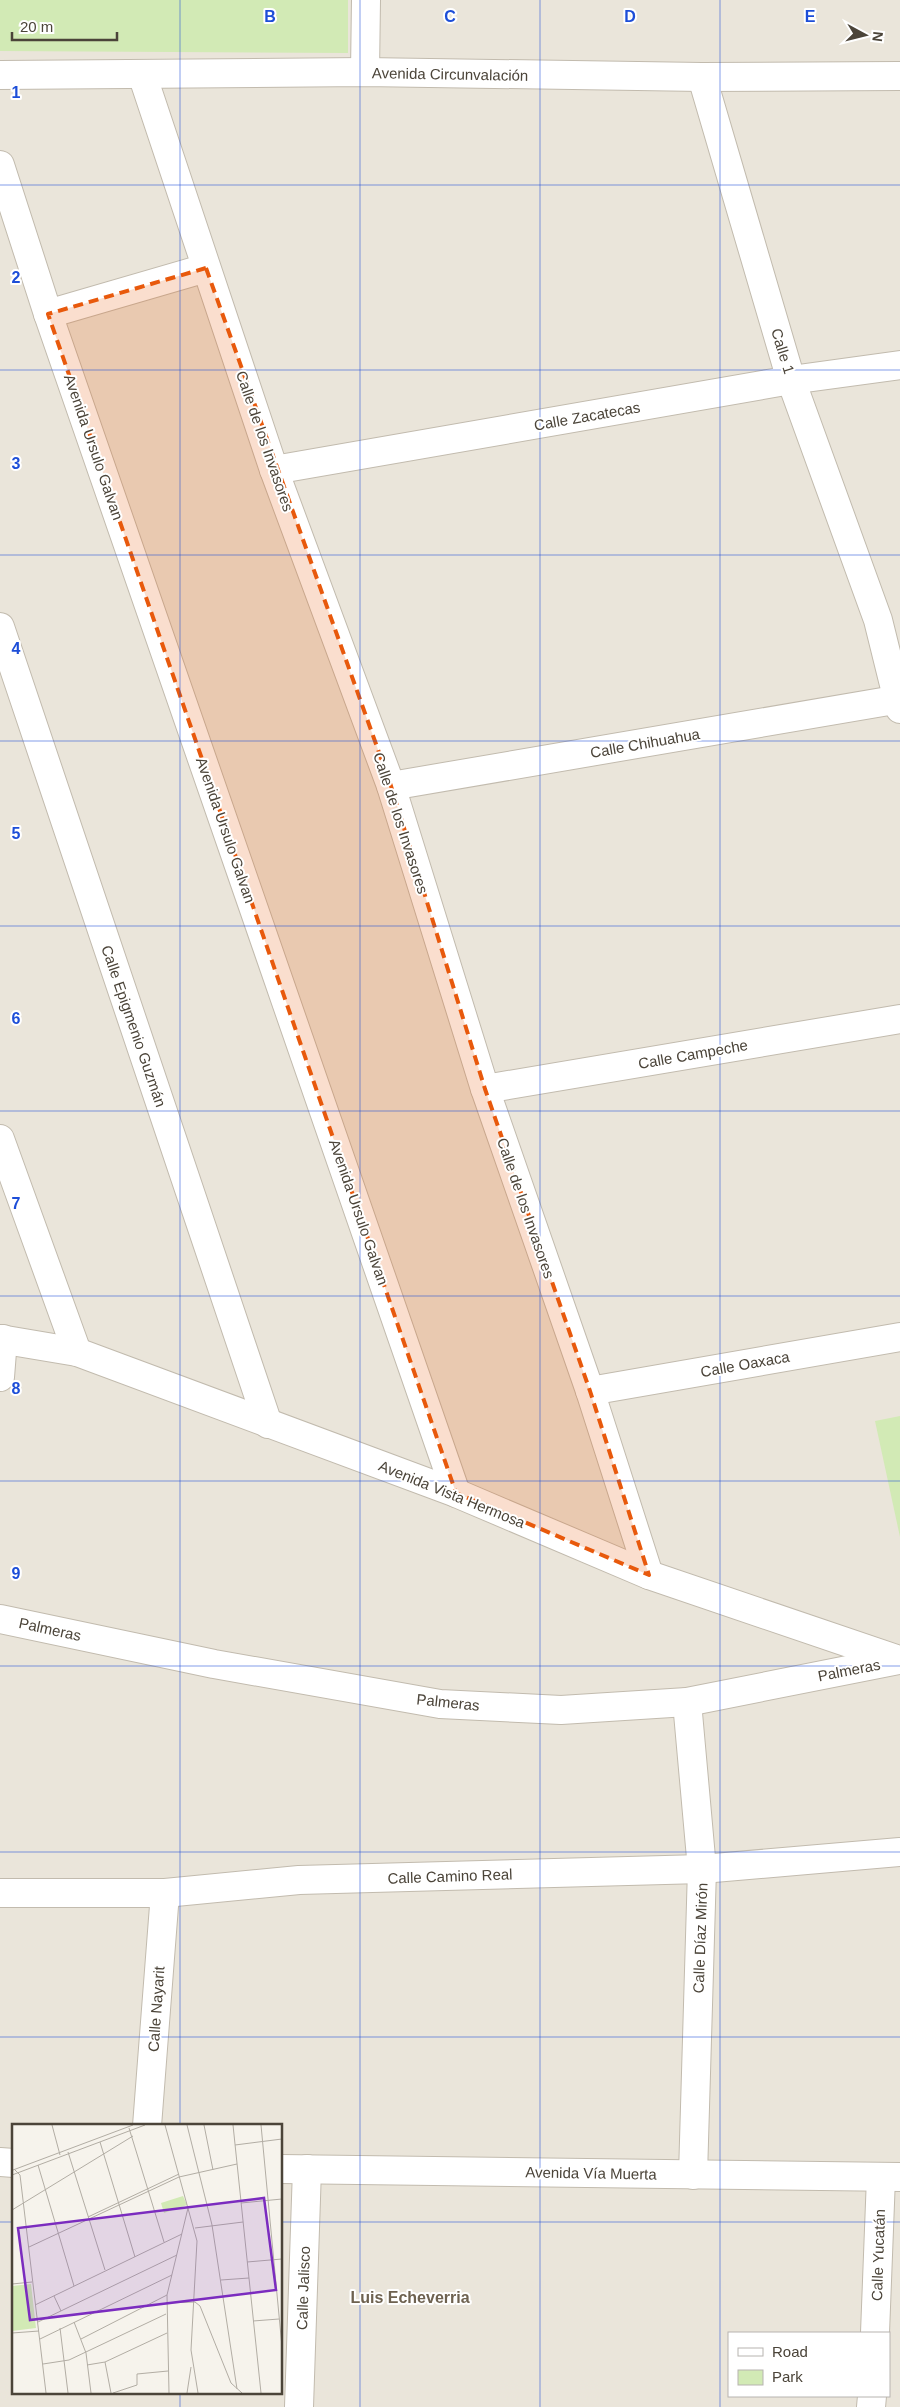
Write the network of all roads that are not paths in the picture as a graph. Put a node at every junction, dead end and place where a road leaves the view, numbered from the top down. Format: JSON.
{"nodes":[{"id":1,"x":366,"y":0,"type":"edge"},
{"id":2,"x":365,"y":72,"type":"junction"},
{"id":3,"x":142,"y":74,"type":"junction"},
{"id":4,"x":0,"y":75,"type":"edge"},
{"id":5,"x":900,"y":76,"type":"edge"},
{"id":6,"x":702,"y":77,"type":"junction"},
{"id":7,"x":0,"y":165,"type":"edge"},
{"id":8,"x":206,"y":268,"type":"junction"},
{"id":9,"x":48,"y":314,"type":"junction"},
{"id":10,"x":900,"y":365,"type":"edge"},
{"id":11,"x":791,"y":380,"type":"junction"},
{"id":12,"x":274,"y":470,"type":"junction"},
{"id":13,"x":878,"y":620,"type":"junction"},
{"id":14,"x":0,"y":627,"type":"edge"},
{"id":15,"x":900,"y":650,"type":"edge"},
{"id":16,"x":899,"y":703,"type":"edge"},
{"id":17,"x":391,"y":786,"type":"junction"},
{"id":18,"x":900,"y":1019,"type":"edge"},
{"id":19,"x":485,"y":1089,"type":"junction"},
{"id":20,"x":0,"y":1139,"type":"edge"},
{"id":21,"x":900,"y":1337,"type":"edge"},
{"id":22,"x":2,"y":1339,"type":"edge"},
{"id":23,"x":77,"y":1352,"type":"junction"},
{"id":24,"x":0,"y":1377,"type":"edge"},
{"id":25,"x":590,"y":1391,"type":"junction"},
{"id":26,"x":268,"y":1424,"type":"junction"},
{"id":27,"x":456,"y":1493,"type":"junction"},
{"id":28,"x":649,"y":1575,"type":"junction"},
{"id":29,"x":0,"y":1618,"type":"edge"},
{"id":30,"x":899,"y":1660,"type":"edge"},
{"id":31,"x":688,"y":1702,"type":"junction"},
{"id":32,"x":900,"y":1852,"type":"edge"},
{"id":33,"x":702,"y":1869,"type":"junction"},
{"id":34,"x":0,"y":1893,"type":"edge"},
{"id":35,"x":164,"y":1893,"type":"junction"},
{"id":36,"x":148,"y":2124,"type":"edge"},
{"id":37,"x":294,"y":2169,"type":"edge"},
{"id":38,"x":693,"y":2175,"type":"junction"},
{"id":39,"x":891,"y":2177,"type":"edge"},
{"id":40,"x":875,"y":2332,"type":"edge"},
{"id":41,"x":299,"y":2407,"type":"edge"}],
"edges":[{"from":1,"to":2,"type":"street"},
{"from":2,"to":3,"type":"street","name":"Avenida Circunvalación"},
{"from":2,"to":6,"type":"street","name":"Avenida Circunvalación"},
{"from":3,"to":4,"type":"street","name":"Avenida Circunvalación"},
{"from":3,"to":8,"type":"street","name":"Calle de los Invasores"},
{"from":5,"to":6,"type":"street","name":"Avenida Circunvalación"},
{"from":6,"to":11,"type":"street","name":"Calle 1"},
{"from":7,"to":9,"type":"street","name":"Avenida Ursulo Galvan"},
{"from":8,"to":9,"type":"street"},
{"from":8,"to":12,"type":"street","name":"Calle de los Invasores"},
{"from":9,"to":27,"type":"street","name":"Avenida Ursulo Galvan"},
{"from":10,"to":11,"type":"street","name":"Calle Zacatecas"},
{"from":11,"to":12,"type":"street","name":"Calle Zacatecas"},
{"from":11,"to":13,"type":"street","name":"Calle 1"},
{"from":12,"to":17,"type":"street","name":"Calle de los Invasores"},
{"from":13,"to":15,"type":"street","name":"Calle 1"},
{"from":13,"to":16,"type":"street","name":"Calle 1"},
{"from":14,"to":26,"type":"street","name":"Calle Epigmenio Guzmán"},
{"from":16,"to":17,"type":"street","name":"Calle Chihuahua"},
{"from":17,"to":19,"type":"street","name":"Calle de los Invasores"},
{"from":18,"to":19,"type":"street","name":"Calle Campeche"},
{"from":19,"to":25,"type":"street","name":"Calle de los Invasores"},
{"from":20,"to":23,"type":"street"},
{"from":21,"to":25,"type":"street","name":"Calle Oaxaca"},
{"from":22,"to":23,"type":"street","name":"Avenida Vista Hermosa"},
{"from":22,"to":24,"type":"street"},
{"from":23,"to":26,"type":"street","name":"Avenida Vista Hermosa"},
{"from":25,"to":28,"type":"street","name":"Calle de los Invasores"},
{"from":26,"to":27,"type":"street","name":"Avenida Vista Hermosa"},
{"from":27,"to":28,"type":"street","name":"Avenida Vista Hermosa"},
{"from":28,"to":30,"type":"street","name":"Avenida Vista Hermosa"},
{"from":29,"to":31,"type":"street","name":"Palmeras"},
{"from":30,"to":31,"type":"street","name":"Palmeras"},
{"from":31,"to":33,"type":"street","name":"Calle Díaz Mirón"},
{"from":32,"to":33,"type":"street","name":"Calle Camino Real"},
{"from":33,"to":35,"type":"street","name":"Calle Camino Real"},
{"from":33,"to":38,"type":"street","name":"Calle Díaz Mirón"},
{"from":34,"to":35,"type":"street","name":"Calle Camino Real"},
{"from":35,"to":36,"type":"street","name":"Calle Nayarit"},
{"from":37,"to":38,"type":"street","name":"Avenida Vía Muerta"},
{"from":37,"to":41,"type":"street","name":"Calle Jalisco"},
{"from":38,"to":39,"type":"street","name":"Avenida Vía Muerta"},
{"from":39,"to":40,"type":"street","name":"Calle Yucatán"}]}
